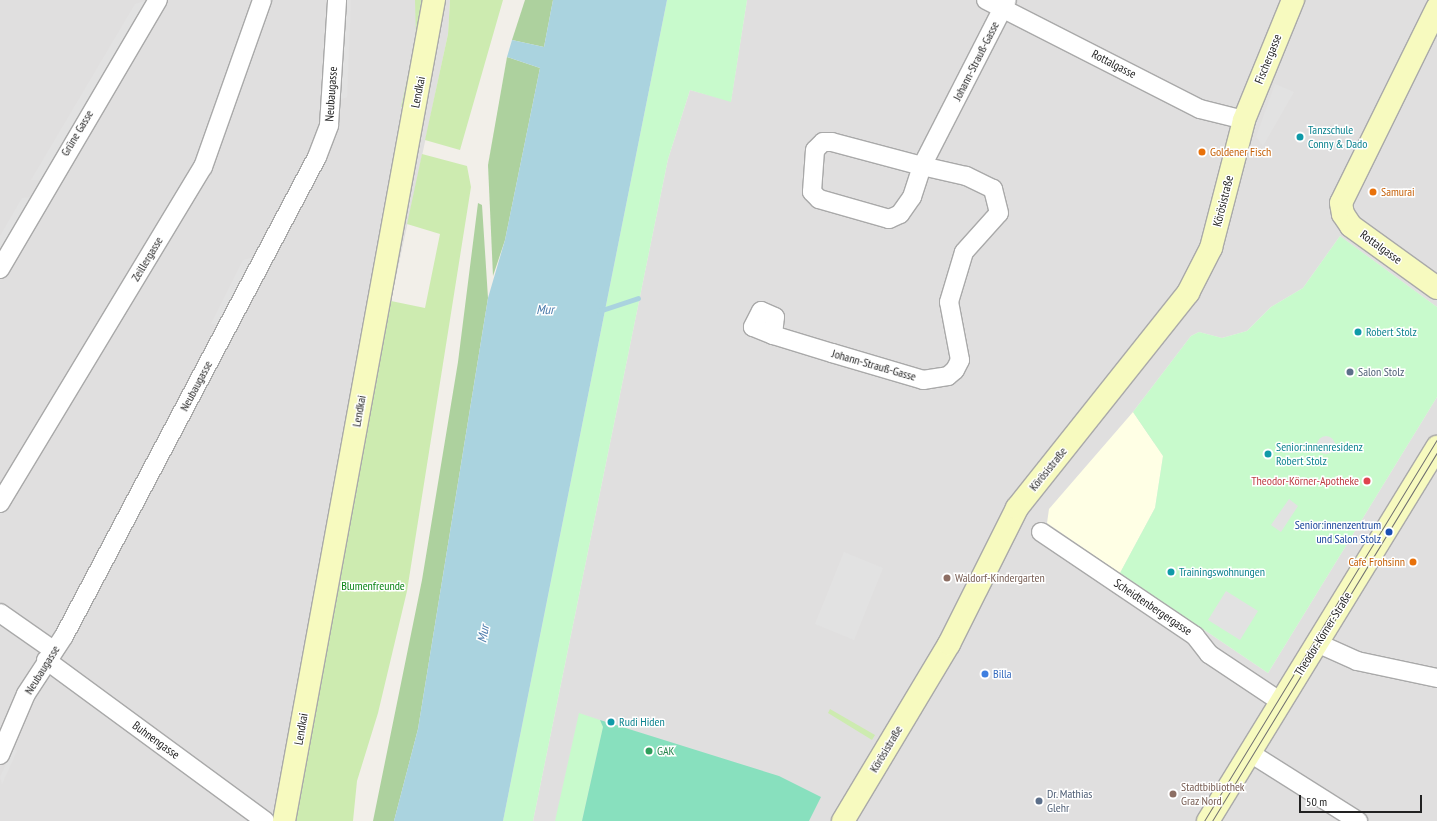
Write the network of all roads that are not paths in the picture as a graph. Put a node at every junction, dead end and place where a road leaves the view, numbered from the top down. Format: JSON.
{"nodes":[{"id":1,"x":158,"y":0,"type":"edge"},
{"id":2,"x":262,"y":0,"type":"edge"},
{"id":3,"x":337,"y":0,"type":"edge"},
{"id":4,"x":434,"y":0,"type":"edge"},
{"id":5,"x":986,"y":0,"type":"edge"},
{"id":6,"x":1293,"y":0,"type":"edge"},
{"id":7,"x":1005,"y":4,"type":"edge"},
{"id":8,"x":1437,"y":8,"type":"edge"},
{"id":9,"x":1244,"y":120,"type":"junction"},
{"id":10,"x":922,"y":166,"type":"junction"},
{"id":11,"x":0,"y":269,"type":"edge"},
{"id":12,"x":1437,"y":288,"type":"edge"},
{"id":13,"x":762,"y":310,"type":"dead end"},
{"id":14,"x":1437,"y":447,"type":"edge"},
{"id":15,"x":0,"y":503,"type":"edge"},
{"id":16,"x":1040,"y":532,"type":"dead end"},
{"id":17,"x":0,"y":613,"type":"edge"},
{"id":18,"x":1317,"y":643,"type":"junction"},
{"id":19,"x":49,"y":655,"type":"junction"},
{"id":20,"x":1437,"y":678,"type":"edge"},
{"id":21,"x":1281,"y":702,"type":"junction"},
{"id":22,"x":1250,"y":753,"type":"junction"},
{"id":23,"x":0,"y":755,"type":"edge"},
{"id":24,"x":265,"y":821,"type":"edge"},
{"id":25,"x":284,"y":821,"type":"edge"},
{"id":26,"x":843,"y":821,"type":"edge"},
{"id":27,"x":1208,"y":821,"type":"edge"},
{"id":28,"x":1358,"y":821,"type":"edge"}],
"edges":[{"from":1,"to":11,"type":"street","name":"Grüne Gasse"},
{"from":2,"to":15,"type":"street","name":"Zeillergasse"},
{"from":3,"to":19,"type":"street","name":"Neubaugasse"},
{"from":4,"to":25,"type":"street","name":"Lendkai"},
{"from":5,"to":7,"type":"street","name":"Rottalgasse"},
{"from":6,"to":9,"type":"street","name":"Fischergasse"},
{"from":7,"to":9,"type":"street","name":"Rottalgasse"},
{"from":7,"to":10,"type":"street","name":"Johann-Strauß-Gasse"},
{"from":8,"to":12,"type":"street","name":"Rottalgasse"},
{"from":9,"to":26,"type":"street","name":"Körösistraße"},
{"from":10,"to":10,"type":"street","name":"Johann-Strauß-Gasse"},
{"from":10,"to":13,"type":"street","name":"Johann-Strauß-Gasse"},
{"from":14,"to":18,"type":"street","name":"Theodor-Körner-Straße"},
{"from":16,"to":21,"type":"street","name":"Scheidtenbergergasse"},
{"from":17,"to":19,"type":"street","name":"Buhnengasse"},
{"from":18,"to":20,"type":"street"},
{"from":18,"to":21,"type":"street","name":"Theodor-Körner-Straße"},
{"from":19,"to":23,"type":"street","name":"Neubaugasse"},
{"from":19,"to":24,"type":"street","name":"Buhnengasse"},
{"from":21,"to":22,"type":"street","name":"Theodor-Körner-Straße"},
{"from":22,"to":27,"type":"street","name":"Theodor-Körner-Straße"},
{"from":22,"to":28,"type":"street"}]}
